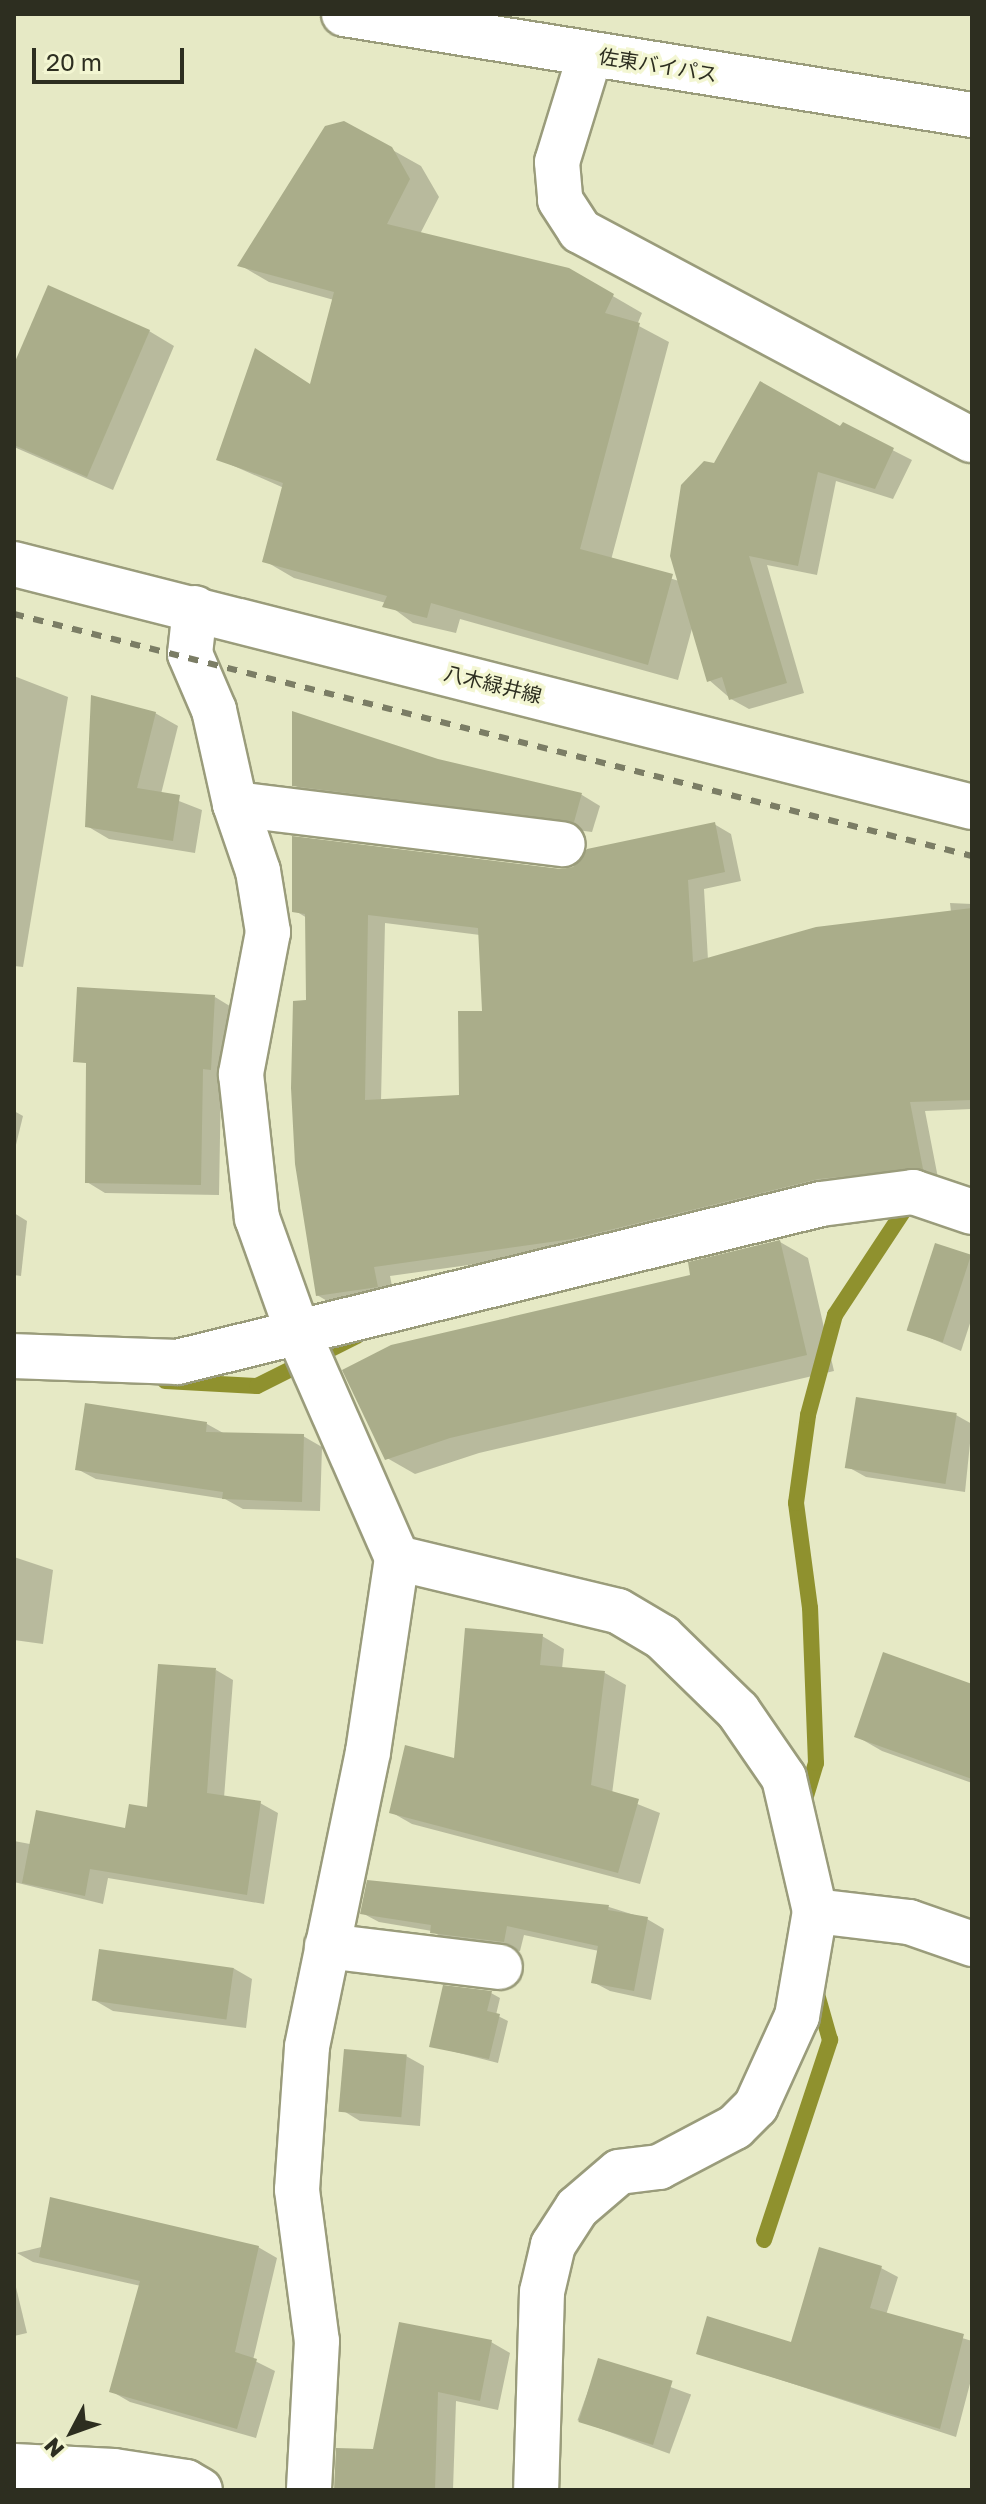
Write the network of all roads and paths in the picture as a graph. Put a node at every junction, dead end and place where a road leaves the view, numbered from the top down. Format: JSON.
{"nodes":[{"id":1,"x":344,"y":14,"type":"edge"},
{"id":2,"x":590,"y":55,"type":"junction"},
{"id":3,"x":972,"y":115,"type":"edge"},
{"id":4,"x":972,"y":440,"type":"edge"},
{"id":5,"x":14,"y":564,"type":"edge"},
{"id":6,"x":195,"y":608,"type":"junction"},
{"id":7,"x":235,"y":804,"type":"junction"},
{"id":8,"x":972,"y":807,"type":"edge"},
{"id":9,"x":563,"y":844,"type":"dead end"},
{"id":10,"x":972,"y":1212,"type":"edge"},
{"id":11,"x":297,"y":1330,"type":"junction"},
{"id":12,"x":14,"y":1356,"type":"edge"},
{"id":13,"x":397,"y":1558,"type":"junction"},
{"id":14,"x":815,"y":1911,"type":"junction"},
{"id":15,"x":972,"y":1944,"type":"edge"},
{"id":16,"x":327,"y":1946,"type":"junction"},
{"id":17,"x":500,"y":1967,"type":"dead end"},
{"id":18,"x":14,"y":2466,"type":"edge"},
{"id":19,"x":200,"y":2490,"type":"edge"},
{"id":20,"x":309,"y":2490,"type":"edge"},
{"id":21,"x":536,"y":2490,"type":"edge"}],
"edges":[{"from":1,"to":2,"type":"main road","name":"佐東バイパス"},
{"from":2,"to":3,"type":"main road","name":"佐東バイパス"},
{"from":2,"to":4,"type":"main road"},
{"from":5,"to":6,"type":"main road","name":"八木緑井線"},
{"from":6,"to":7,"type":"main road"},
{"from":6,"to":8,"type":"main road","name":"八木緑井線"},
{"from":7,"to":9,"type":"main road"},
{"from":7,"to":11,"type":"main road"},
{"from":10,"to":11,"type":"main road"},
{"from":11,"to":12,"type":"main road"},
{"from":11,"to":13,"type":"main road"},
{"from":13,"to":14,"type":"main road"},
{"from":13,"to":16,"type":"main road"},
{"from":14,"to":15,"type":"main road"},
{"from":14,"to":21,"type":"main road"},
{"from":16,"to":17,"type":"main road"},
{"from":16,"to":20,"type":"main road"},
{"from":18,"to":19,"type":"main road"}]}
